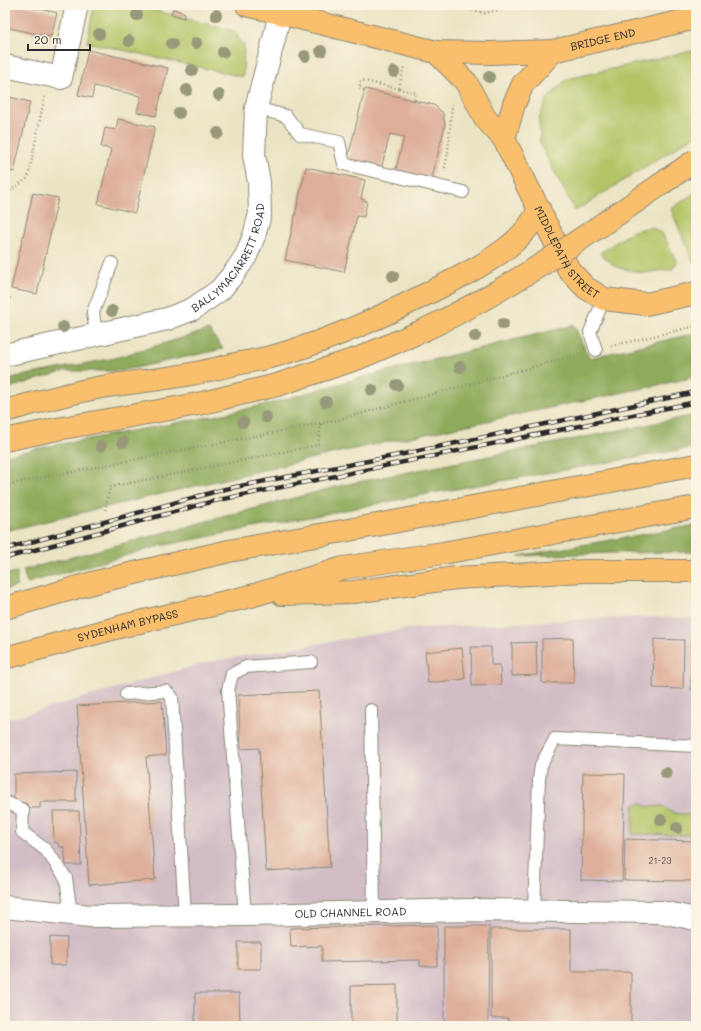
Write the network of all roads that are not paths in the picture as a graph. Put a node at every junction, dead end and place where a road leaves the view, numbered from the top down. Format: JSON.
{"nodes":[{"id":1,"x":77,"y":5,"type":"edge"},
{"id":2,"x":247,"y":5,"type":"edge"},
{"id":3,"x":280,"y":13,"type":"junction"},
{"id":4,"x":696,"y":18,"type":"edge"},
{"id":5,"x":553,"y":51,"type":"junction"},
{"id":6,"x":436,"y":52,"type":"junction"},
{"id":7,"x":5,"y":66,"type":"edge"},
{"id":8,"x":256,"y":108,"type":"junction"},
{"id":9,"x":504,"y":139,"type":"junction"},
{"id":10,"x":696,"y":160,"type":"edge"},
{"id":11,"x":463,"y":192,"type":"dead end"},
{"id":12,"x":539,"y":208,"type":"junction"},
{"id":13,"x":112,"y":263,"type":"dead end"},
{"id":14,"x":696,"y":293,"type":"edge"},
{"id":15,"x":604,"y":299,"type":"junction"},
{"id":16,"x":96,"y":334,"type":"junction"},
{"id":17,"x":596,"y":350,"type":"road end"},
{"id":18,"x":5,"y":355,"type":"edge"},
{"id":19,"x":5,"y":411,"type":"edge"},
{"id":20,"x":5,"y":440,"type":"edge"},
{"id":21,"x":696,"y":465,"type":"edge"},
{"id":22,"x":696,"y":507,"type":"edge"},
{"id":23,"x":696,"y":571,"type":"edge"},
{"id":24,"x":251,"y":596,"type":"junction"},
{"id":25,"x":5,"y":608,"type":"edge"},
{"id":26,"x":5,"y":658,"type":"edge"},
{"id":27,"x":311,"y":662,"type":"dead end"},
{"id":28,"x":126,"y":694,"type":"dead end"},
{"id":29,"x":371,"y":710,"type":"dead end"},
{"id":30,"x":696,"y":746,"type":"edge"},
{"id":31,"x":5,"y":802,"type":"edge"},
{"id":32,"x":5,"y":907,"type":"edge"},
{"id":33,"x":534,"y":910,"type":"junction"},
{"id":34,"x":374,"y":912,"type":"junction"},
{"id":35,"x":72,"y":914,"type":"junction"},
{"id":36,"x":245,"y":915,"type":"junction"},
{"id":37,"x":185,"y":916,"type":"junction"},
{"id":38,"x":696,"y":919,"type":"edge"}],
"edges":[{"from":1,"to":7,"type":"street"},
{"from":2,"to":3,"type":"main road","name":"BRIDGE END"},
{"from":3,"to":6,"type":"main road","name":"BRIDGE END"},
{"from":3,"to":8,"type":"street","name":"BALLYMACARRETT ROAD"},
{"from":4,"to":5,"type":"main road","name":"BRIDGE END"},
{"from":5,"to":6,"type":"main road","name":"BRIDGE END"},
{"from":5,"to":9,"type":"main road"},
{"from":6,"to":9,"type":"main road","name":"MIDDLEPATH STREET"},
{"from":8,"to":11,"type":"lane"},
{"from":8,"to":16,"type":"street","name":"BALLYMACARRETT ROAD"},
{"from":9,"to":12,"type":"main road","name":"MIDDLEPATH STREET"},
{"from":10,"to":20,"type":"main road","bridge":true},
{"from":12,"to":15,"type":"main road","name":"MIDDLEPATH STREET"},
{"from":12,"to":19,"type":"main road"},
{"from":13,"to":16,"type":"lane"},
{"from":14,"to":15,"type":"main road","name":"MIDDLEPATH STREET"},
{"from":15,"to":17,"type":"lane"},
{"from":16,"to":18,"type":"street","name":"BALLYMACARRETT ROAD"},
{"from":21,"to":25,"type":"main road"},
{"from":22,"to":24,"type":"main road"},
{"from":23,"to":24,"type":"main road"},
{"from":24,"to":26,"type":"main road","name":"SYDENHAM BYPASS"},
{"from":27,"to":36,"type":"lane"},
{"from":28,"to":37,"type":"lane"},
{"from":29,"to":34,"type":"lane"},
{"from":30,"to":33,"type":"lane"},
{"from":31,"to":35,"type":"lane"},
{"from":32,"to":35,"type":"street","name":"OLD CHANNEL ROAD"},
{"from":33,"to":34,"type":"street","name":"OLD CHANNEL ROAD"},
{"from":33,"to":38,"type":"street","name":"OLD CHANNEL ROAD"},
{"from":34,"to":36,"type":"street","name":"OLD CHANNEL ROAD"},
{"from":35,"to":37,"type":"street","name":"OLD CHANNEL ROAD"},
{"from":36,"to":37,"type":"street","name":"OLD CHANNEL ROAD"}]}
